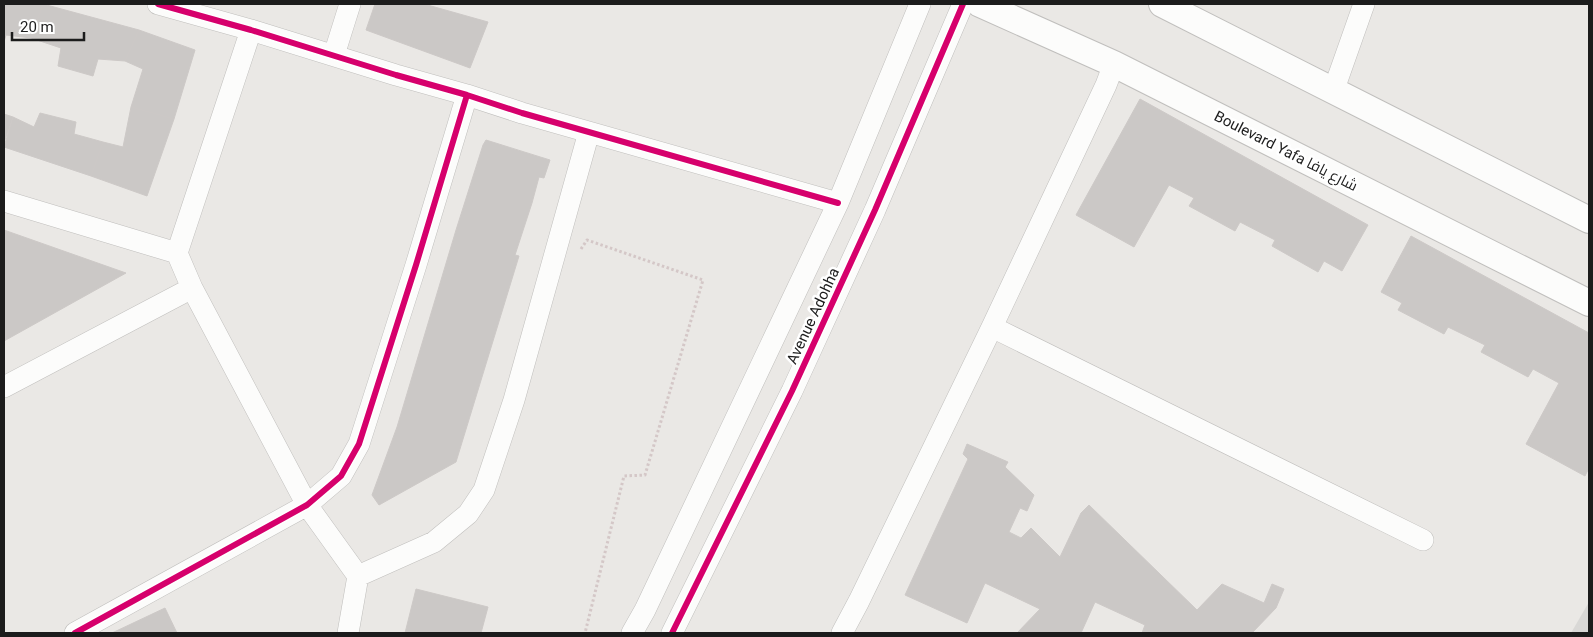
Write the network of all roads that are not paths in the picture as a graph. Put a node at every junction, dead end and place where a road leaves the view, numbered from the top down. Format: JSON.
{"nodes":[{"id":1,"x":158,"y":4,"type":"edge"},
{"id":2,"x":350,"y":4,"type":"edge"},
{"id":3,"x":920,"y":4,"type":"edge"},
{"id":4,"x":962,"y":4,"type":"edge"},
{"id":5,"x":980,"y":4,"type":"edge"},
{"id":6,"x":1162,"y":4,"type":"edge"},
{"id":7,"x":1364,"y":4,"type":"edge"},
{"id":8,"x":251,"y":30,"type":"junction"},
{"id":9,"x":334,"y":55,"type":"junction"},
{"id":10,"x":1114,"y":64,"type":"junction"},
{"id":11,"x":1334,"y":89,"type":"junction"},
{"id":12,"x":466,"y":95,"type":"junction"},
{"id":13,"x":589,"y":132,"type":"junction"},
{"id":14,"x":4,"y":201,"type":"edge"},
{"id":15,"x":838,"y":203,"type":"junction"},
{"id":16,"x":1589,"y":220,"type":"edge"},
{"id":17,"x":177,"y":253,"type":"junction"},
{"id":18,"x":192,"y":288,"type":"junction"},
{"id":19,"x":1589,"y":303,"type":"edge"},
{"id":20,"x":992,"y":327,"type":"junction"},
{"id":21,"x":4,"y":387,"type":"edge"},
{"id":22,"x":307,"y":505,"type":"junction"},
{"id":23,"x":1423,"y":540,"type":"dead end"},
{"id":24,"x":358,"y":576,"type":"junction"},
{"id":25,"x":76,"y":633,"type":"edge"},
{"id":26,"x":348,"y":633,"type":"edge"},
{"id":27,"x":632,"y":633,"type":"edge"},
{"id":28,"x":672,"y":633,"type":"edge"},
{"id":29,"x":842,"y":633,"type":"edge"}],
"edges":[{"from":1,"to":8,"type":"street"},
{"from":2,"to":9,"type":"street"},
{"from":3,"to":15,"type":"street"},
{"from":4,"to":28,"type":"street","name":"Avenue Adohha"},
{"from":5,"to":10,"type":"street","name":"Boulevard Yafa شارع يافا"},
{"from":6,"to":11,"type":"street"},
{"from":7,"to":11,"type":"street"},
{"from":8,"to":9,"type":"street"},
{"from":8,"to":17,"type":"street"},
{"from":9,"to":12,"type":"street"},
{"from":10,"to":19,"type":"street","name":"Boulevard Yafa شارع يافا"},
{"from":10,"to":20,"type":"street"},
{"from":11,"to":16,"type":"street"},
{"from":12,"to":13,"type":"street"},
{"from":12,"to":22,"type":"street"},
{"from":13,"to":15,"type":"street"},
{"from":13,"to":24,"type":"street"},
{"from":14,"to":17,"type":"street"},
{"from":15,"to":27,"type":"street"},
{"from":17,"to":18,"type":"street"},
{"from":18,"to":21,"type":"street"},
{"from":18,"to":22,"type":"street"},
{"from":20,"to":23,"type":"street"},
{"from":20,"to":29,"type":"street"},
{"from":22,"to":24,"type":"street"},
{"from":22,"to":25,"type":"street"},
{"from":24,"to":26,"type":"street"}]}
